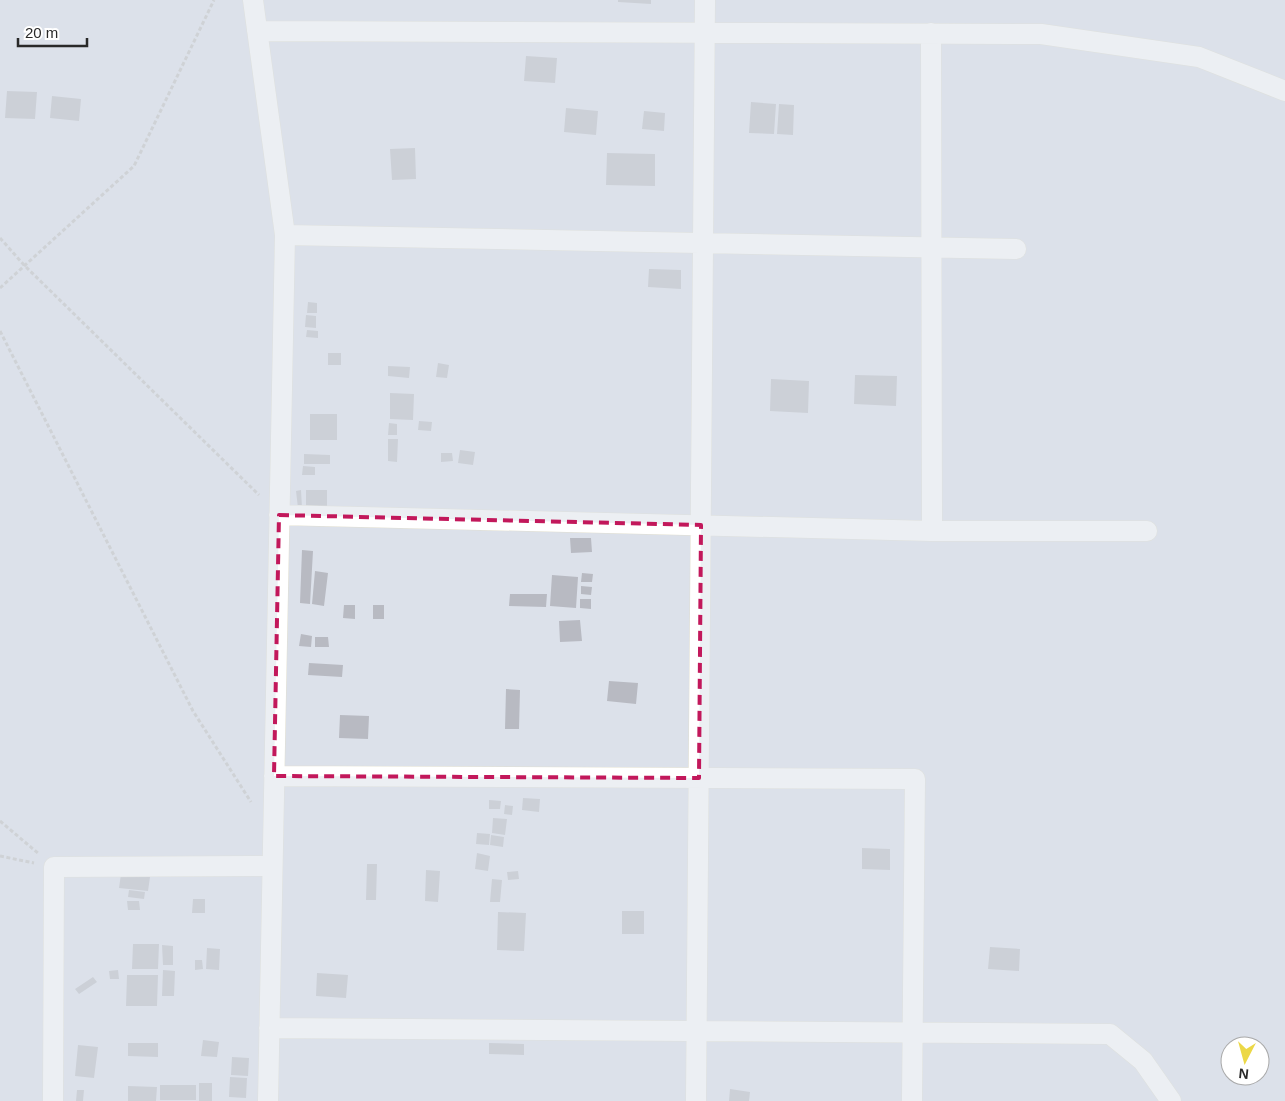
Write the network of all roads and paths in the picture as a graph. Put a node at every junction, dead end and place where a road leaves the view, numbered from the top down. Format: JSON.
{"nodes":[{"id":1,"x":214,"y":0,"type":"edge"},
{"id":2,"x":253,"y":0,"type":"edge"},
{"id":3,"x":705,"y":0,"type":"edge"},
{"id":4,"x":257,"y":31,"type":"junction"},
{"id":5,"x":705,"y":32,"type":"junction"},
{"id":6,"x":931,"y":33,"type":"junction"},
{"id":7,"x":1285,"y":91,"type":"edge"},
{"id":8,"x":285,"y":235,"type":"junction"},
{"id":9,"x":0,"y":238,"type":"edge"},
{"id":10,"x":703,"y":243,"type":"junction"},
{"id":11,"x":932,"y":248,"type":"junction"},
{"id":12,"x":1016,"y":249,"type":"dead end"},
{"id":13,"x":24,"y":265,"type":"junction"},
{"id":14,"x":0,"y":288,"type":"edge"},
{"id":15,"x":0,"y":332,"type":"edge"},
{"id":16,"x":279,"y":514,"type":"junction"},
{"id":17,"x":701,"y":525,"type":"junction"},
{"id":18,"x":932,"y":530,"type":"junction"},
{"id":19,"x":1147,"y":531,"type":"dead end"},
{"id":20,"x":274,"y":776,"type":"junction"},
{"id":21,"x":698,"y":778,"type":"junction"},
{"id":22,"x":252,"y":803,"type":"dead end"},
{"id":23,"x":0,"y":821,"type":"edge"},
{"id":24,"x":0,"y":856,"type":"edge"},
{"id":25,"x":272,"y":866,"type":"junction"},
{"id":26,"x":54,"y":867,"type":"junction"},
{"id":27,"x":269,"y":1028,"type":"junction"},
{"id":28,"x":697,"y":1031,"type":"junction"},
{"id":29,"x":912,"y":1032,"type":"junction"},
{"id":30,"x":53,"y":1101,"type":"edge"},
{"id":31,"x":268,"y":1101,"type":"edge"},
{"id":32,"x":696,"y":1101,"type":"edge"},
{"id":33,"x":912,"y":1101,"type":"edge"},
{"id":34,"x":1171,"y":1101,"type":"edge"}],
"edges":[{"from":1,"to":13,"type":"path"},
{"from":2,"to":4,"type":"street"},
{"from":3,"to":5,"type":"street"},
{"from":4,"to":5,"type":"street"},
{"from":4,"to":8,"type":"street"},
{"from":5,"to":6,"type":"street"},
{"from":5,"to":10,"type":"street"},
{"from":6,"to":7,"type":"street"},
{"from":6,"to":11,"type":"street"},
{"from":8,"to":10,"type":"street"},
{"from":8,"to":16,"type":"street"},
{"from":9,"to":13,"type":"path"},
{"from":10,"to":11,"type":"street"},
{"from":10,"to":17,"type":"street"},
{"from":11,"to":12,"type":"street"},
{"from":11,"to":18,"type":"street"},
{"from":13,"to":14,"type":"path"},
{"from":13,"to":16,"type":"path"},
{"from":15,"to":22,"type":"path"},
{"from":16,"to":17,"type":"street"},
{"from":16,"to":20,"type":"street"},
{"from":17,"to":18,"type":"street"},
{"from":17,"to":21,"type":"street"},
{"from":18,"to":19,"type":"street"},
{"from":20,"to":21,"type":"street"},
{"from":20,"to":25,"type":"street"},
{"from":21,"to":28,"type":"street"},
{"from":21,"to":29,"type":"street"},
{"from":23,"to":26,"type":"path"},
{"from":24,"to":26,"type":"path"},
{"from":25,"to":26,"type":"street"},
{"from":25,"to":27,"type":"street"},
{"from":26,"to":30,"type":"street"},
{"from":27,"to":28,"type":"street"},
{"from":27,"to":31,"type":"street"},
{"from":28,"to":29,"type":"street"},
{"from":28,"to":32,"type":"street"},
{"from":29,"to":33,"type":"street"},
{"from":29,"to":34,"type":"street"}]}
